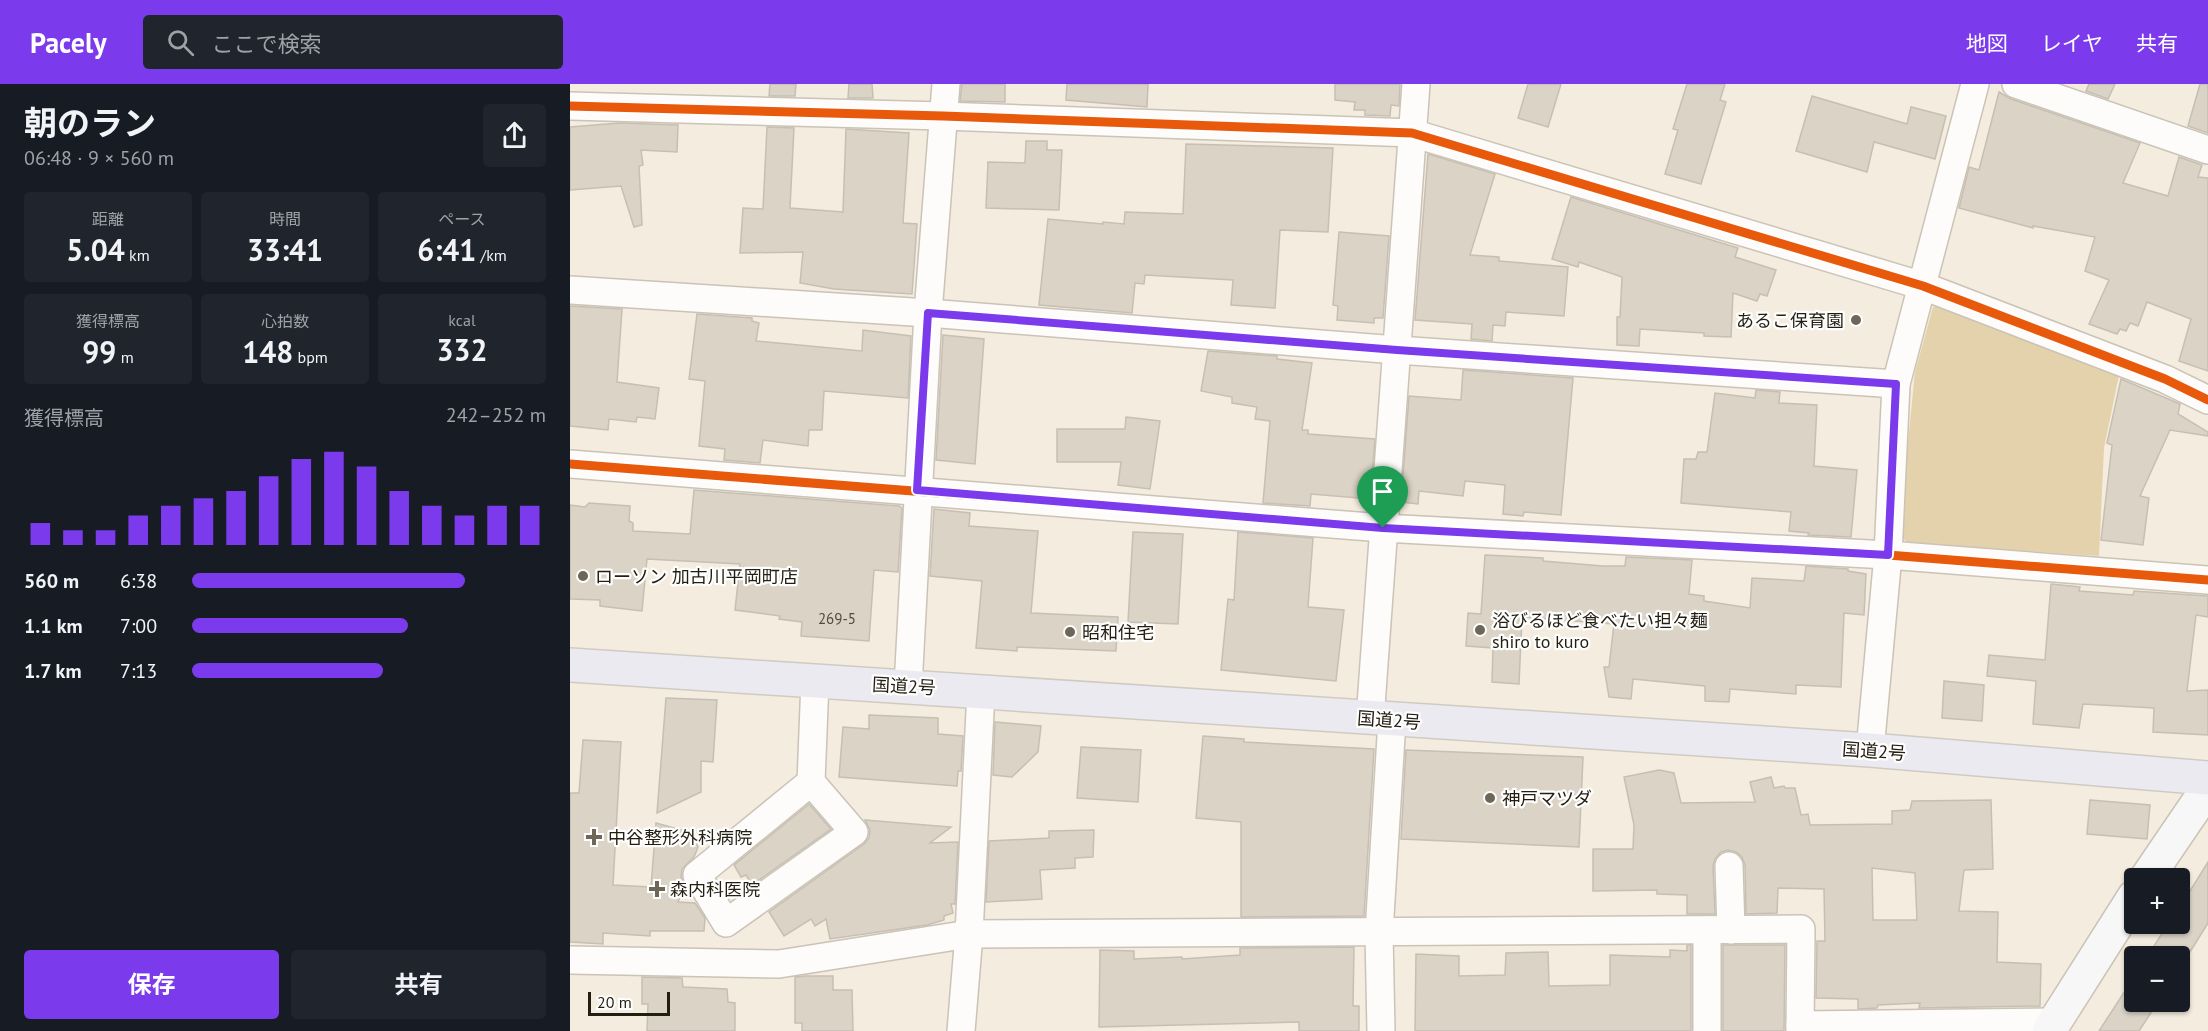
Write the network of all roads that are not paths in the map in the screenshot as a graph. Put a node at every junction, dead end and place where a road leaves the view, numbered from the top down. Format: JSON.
{"nodes":[{"id":1,"x":946,"y":84,"type":"edge"},
{"id":2,"x":1416,"y":84,"type":"edge"},
{"id":3,"x":1975,"y":84,"type":"edge"},
{"id":4,"x":2016,"y":84,"type":"edge"},
{"id":5,"x":570,"y":106,"type":"edge"},
{"id":6,"x":943,"y":116,"type":"junction"},
{"id":7,"x":1412,"y":133,"type":"junction"},
{"id":8,"x":2208,"y":150,"type":"edge"},
{"id":9,"x":1923,"y":286,"type":"junction"},
{"id":10,"x":570,"y":290,"type":"edge"},
{"id":11,"x":928,"y":313,"type":"junction"},
{"id":12,"x":1397,"y":350,"type":"junction"},
{"id":13,"x":1896,"y":384,"type":"junction"},
{"id":14,"x":2208,"y":400,"type":"edge"},
{"id":15,"x":570,"y":464,"type":"edge"},
{"id":16,"x":917,"y":490,"type":"junction"},
{"id":17,"x":1383,"y":528,"type":"junction"},
{"id":18,"x":1888,"y":555,"type":"junction"},
{"id":19,"x":2208,"y":580,"type":"edge"},
{"id":20,"x":570,"y":665,"type":"edge"},
{"id":21,"x":815,"y":681,"type":"junction"},
{"id":22,"x":908,"y":687,"type":"junction"},
{"id":23,"x":981,"y":691,"type":"junction"},
{"id":24,"x":1381,"y":719,"type":"junction"},
{"id":25,"x":1870,"y":750,"type":"junction"},
{"id":26,"x":2208,"y":778,"type":"edge"},
{"id":27,"x":811,"y":782,"type":"junction"},
{"id":28,"x":2208,"y":788,"type":"edge"},
{"id":29,"x":1729,"y":866,"type":"dead end"},
{"id":30,"x":2153,"y":868,"type":"edge"},
{"id":31,"x":2124,"y":913,"type":"edge"},
{"id":32,"x":1719,"y":930,"type":"junction"},
{"id":33,"x":1379,"y":933,"type":"junction"},
{"id":34,"x":969,"y":934,"type":"junction"},
{"id":35,"x":570,"y":960,"type":"edge"},
{"id":36,"x":2052,"y":1026,"type":"edge"},
{"id":37,"x":1800,"y":1028,"type":"edge"},
{"id":38,"x":962,"y":1031,"type":"edge"},
{"id":39,"x":1381,"y":1031,"type":"edge"},
{"id":40,"x":1707,"y":1031,"type":"edge"}],
"edges":[{"from":1,"to":6,"type":"street"},
{"from":2,"to":7,"type":"street"},
{"from":3,"to":9,"type":"street"},
{"from":4,"to":8,"type":"street"},
{"from":5,"to":6,"type":"street"},
{"from":6,"to":7,"type":"street"},
{"from":6,"to":11,"type":"street"},
{"from":7,"to":9,"type":"street"},
{"from":7,"to":12,"type":"street"},
{"from":9,"to":13,"type":"street"},
{"from":9,"to":14,"type":"street"},
{"from":10,"to":11,"type":"street"},
{"from":11,"to":12,"type":"street"},
{"from":11,"to":16,"type":"street"},
{"from":12,"to":13,"type":"street"},
{"from":12,"to":17,"type":"street"},
{"from":13,"to":18,"type":"street"},
{"from":15,"to":16,"type":"street"},
{"from":16,"to":17,"type":"street"},
{"from":16,"to":22,"type":"street"},
{"from":17,"to":18,"type":"street"},
{"from":17,"to":24,"type":"street"},
{"from":18,"to":19,"type":"street"},
{"from":18,"to":25,"type":"street"},
{"from":20,"to":21,"type":"highway","name":"国道2号"},
{"from":21,"to":22,"type":"highway","name":"国道2号"},
{"from":21,"to":27,"type":"street"},
{"from":22,"to":23,"type":"highway","name":"国道2号"},
{"from":23,"to":24,"type":"highway","name":"国道2号"},
{"from":23,"to":34,"type":"street"},
{"from":24,"to":25,"type":"highway","name":"国道2号"},
{"from":24,"to":33,"type":"street"},
{"from":25,"to":26,"type":"highway","name":"国道2号"},
{"from":27,"to":27,"type":"street"},
{"from":28,"to":30,"type":"street"},
{"from":29,"to":32,"type":"street"},
{"from":31,"to":36,"type":"street"},
{"from":32,"to":33,"type":"street"},
{"from":32,"to":37,"type":"street"},
{"from":32,"to":40,"type":"street"},
{"from":33,"to":34,"type":"street"},
{"from":33,"to":39,"type":"street"},
{"from":34,"to":35,"type":"street"},
{"from":34,"to":38,"type":"street"},
{"from":36,"to":37,"type":"street"}]}
